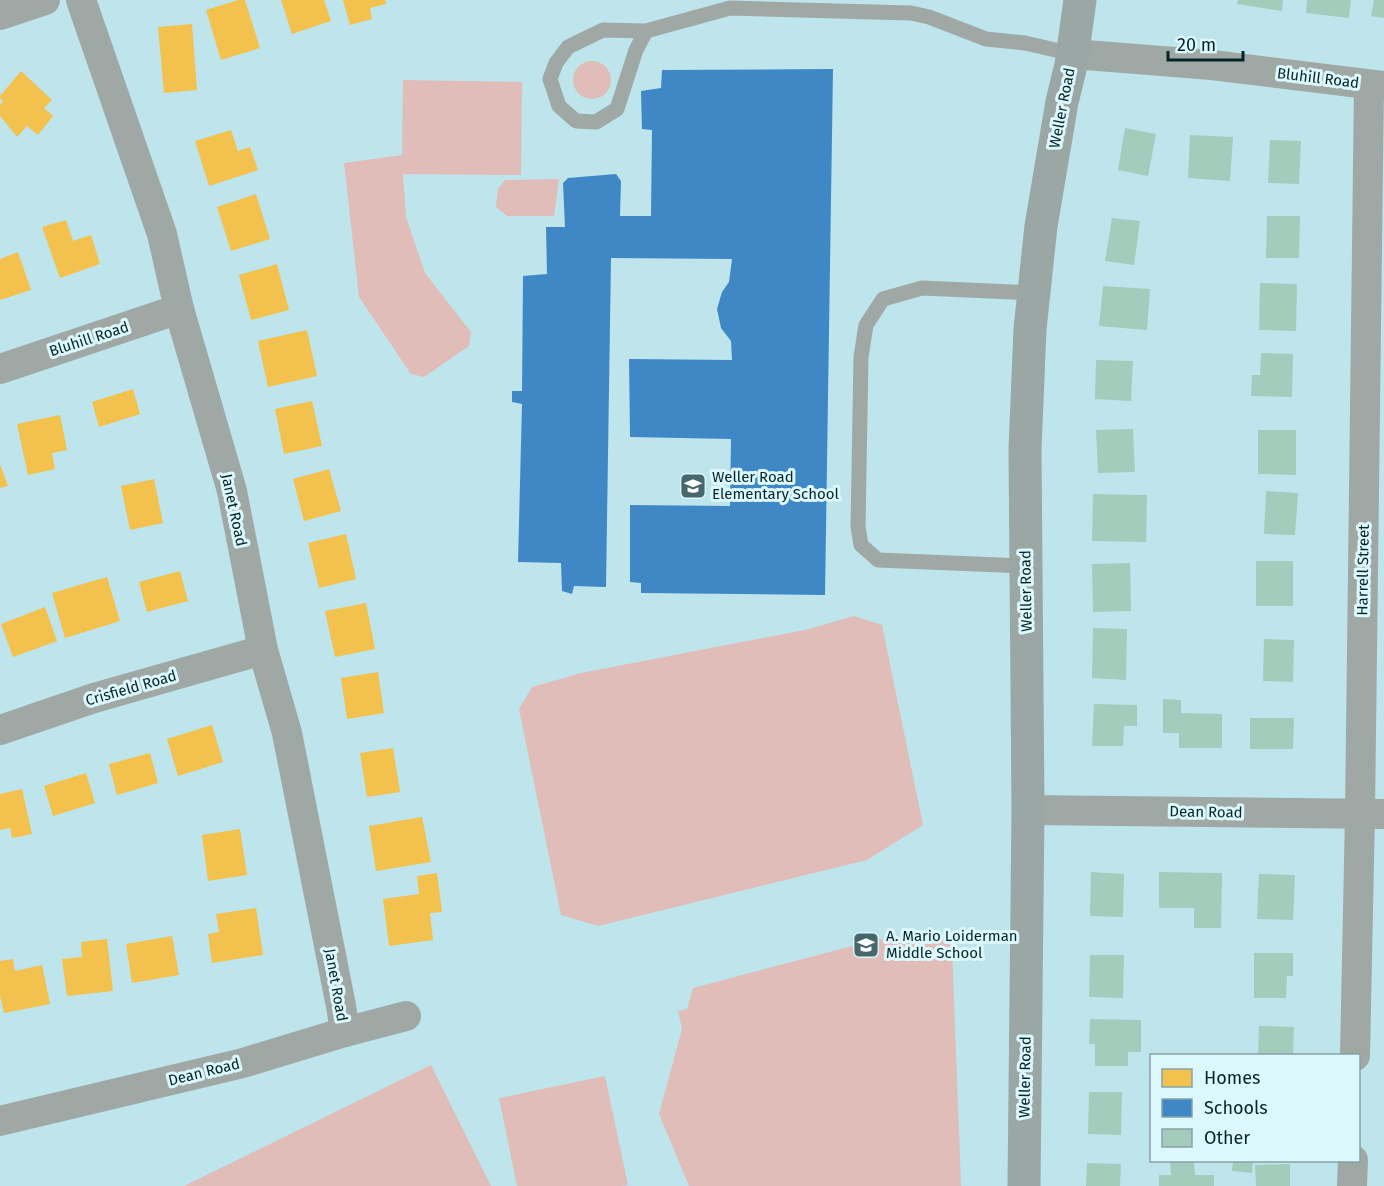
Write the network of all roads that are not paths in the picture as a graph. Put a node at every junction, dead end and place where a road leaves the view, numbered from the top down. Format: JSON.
{"nodes":[{"id":1,"x":45,"y":0,"type":"edge"},
{"id":2,"x":81,"y":0,"type":"edge"},
{"id":3,"x":1080,"y":0,"type":"edge"},
{"id":4,"x":0,"y":15,"type":"edge"},
{"id":5,"x":646,"y":31,"type":"junction"},
{"id":6,"x":1073,"y":54,"type":"junction"},
{"id":7,"x":1376,"y":86,"type":"edge"},
{"id":8,"x":1034,"y":293,"type":"junction"},
{"id":9,"x":179,"y":309,"type":"junction"},
{"id":10,"x":0,"y":369,"type":"edge"},
{"id":11,"x":1026,"y":566,"type":"junction"},
{"id":12,"x":263,"y":650,"type":"junction"},
{"id":13,"x":0,"y":730,"type":"edge"},
{"id":14,"x":1028,"y":810,"type":"junction"},
{"id":15,"x":1372,"y":814,"type":"edge"},
{"id":16,"x":406,"y":1016,"type":"dead end"},
{"id":17,"x":345,"y":1032,"type":"junction"},
{"id":18,"x":1355,"y":1054,"type":"edge"},
{"id":19,"x":0,"y":1121,"type":"edge"},
{"id":20,"x":1353,"y":1162,"type":"edge"},
{"id":21,"x":1024,"y":1186,"type":"edge"},
{"id":22,"x":1352,"y":1186,"type":"edge"}],
"edges":[{"from":1,"to":4,"type":"street"},
{"from":2,"to":9,"type":"street","name":"Janet Road"},
{"from":3,"to":6,"type":"street","name":"Weller Road"},
{"from":5,"to":5,"type":"lane"},
{"from":5,"to":6,"type":"lane"},
{"from":6,"to":7,"type":"street","name":"Bluhill Road"},
{"from":6,"to":8,"type":"street","name":"Weller Road"},
{"from":7,"to":15,"type":"street","name":"Harrell Street"},
{"from":8,"to":11,"type":"street","name":"Weller Road"},
{"from":8,"to":11,"type":"lane"},
{"from":9,"to":10,"type":"street","name":"Bluhill Road"},
{"from":9,"to":12,"type":"street","name":"Janet Road"},
{"from":11,"to":14,"type":"street","name":"Weller Road"},
{"from":12,"to":13,"type":"street","name":"Crisfield Road"},
{"from":12,"to":17,"type":"street","name":"Janet Road"},
{"from":14,"to":15,"type":"street","name":"Dean Road"},
{"from":14,"to":21,"type":"street","name":"Weller Road"},
{"from":15,"to":18,"type":"street","name":"Harrell Street"},
{"from":16,"to":17,"type":"street","name":"Dean Road"},
{"from":17,"to":19,"type":"street","name":"Dean Road"},
{"from":20,"to":22,"type":"street"}]}
